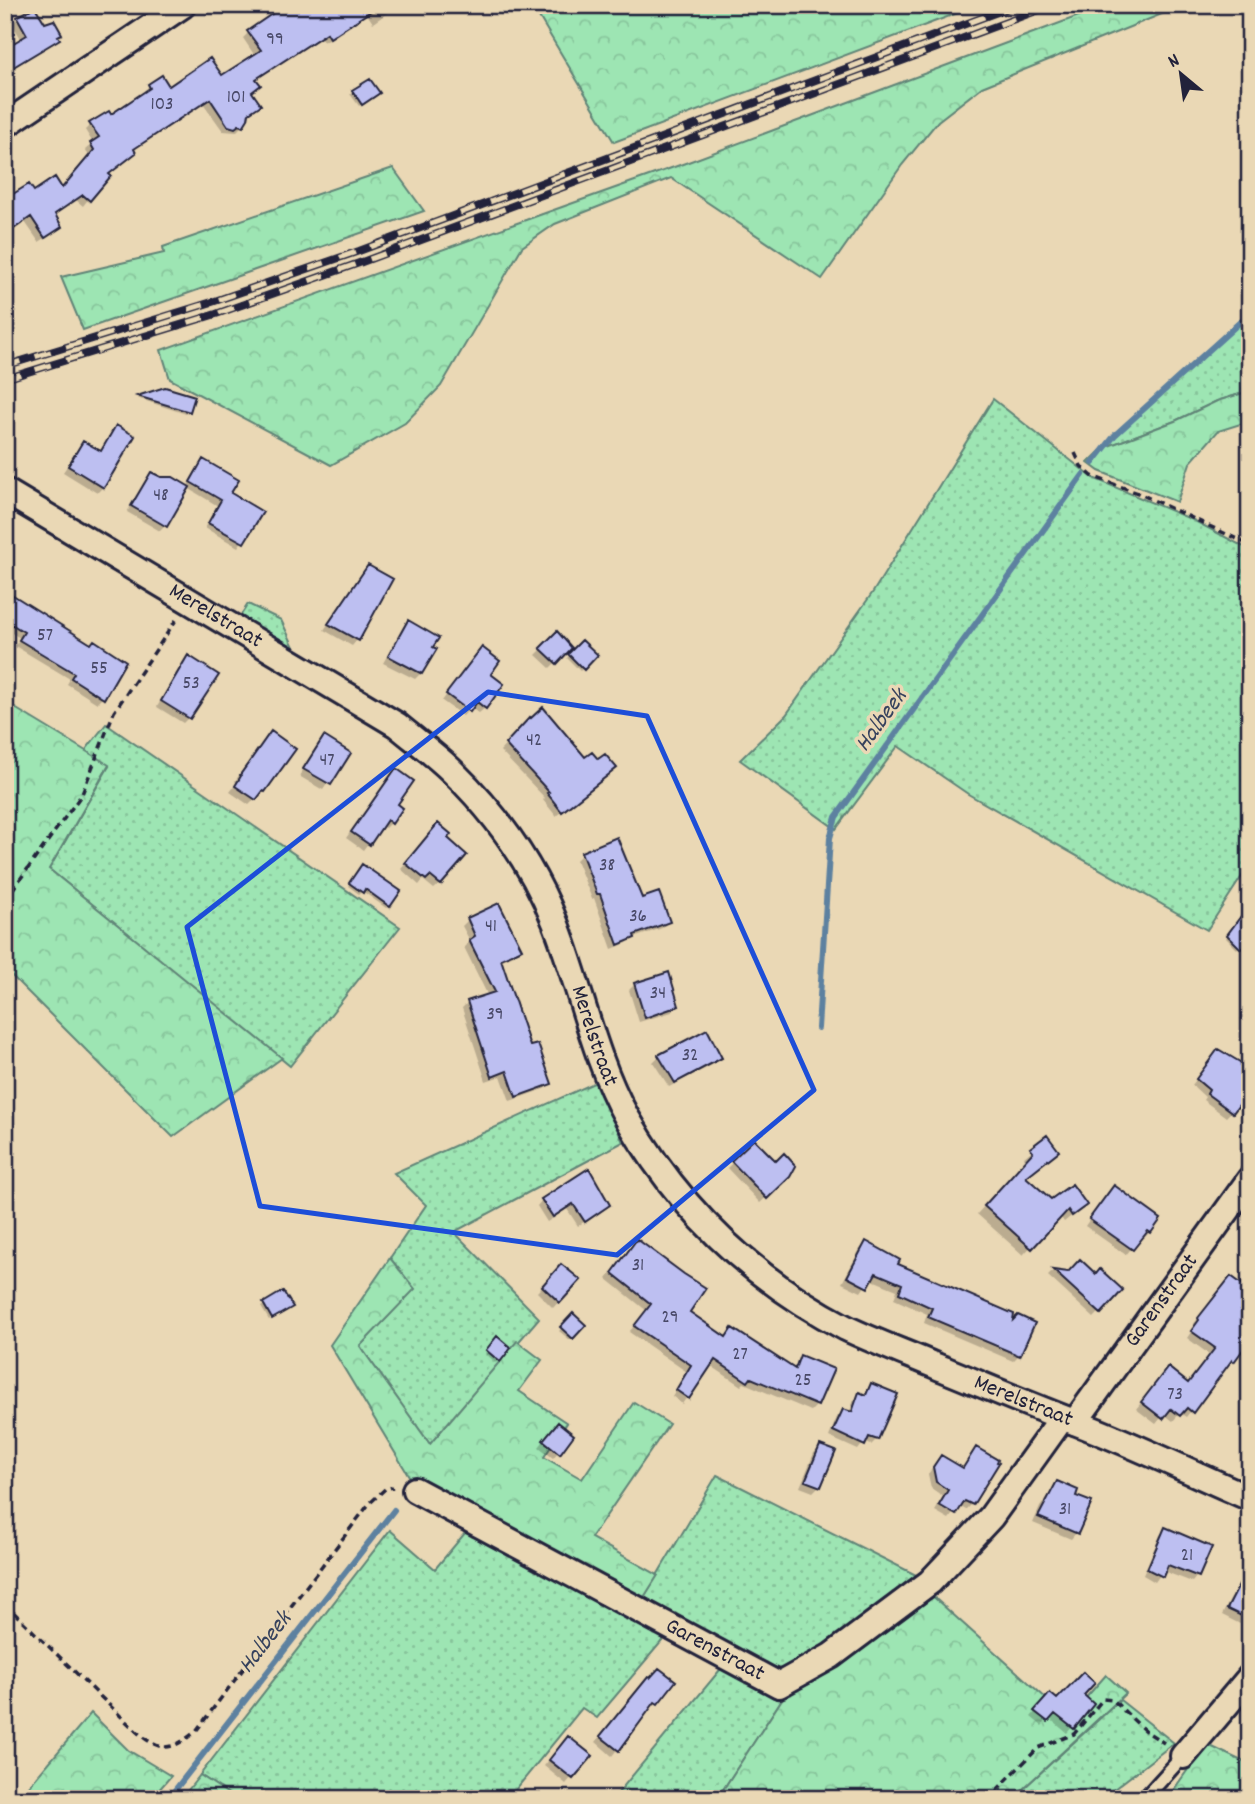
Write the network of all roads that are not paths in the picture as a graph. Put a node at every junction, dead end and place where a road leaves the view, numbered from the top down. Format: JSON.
{"nodes":[{"id":1,"x":183,"y":5,"type":"edge"},
{"id":2,"x":5,"y":125,"type":"edge"},
{"id":3,"x":5,"y":491,"type":"edge"},
{"id":4,"x":1250,"y":1180,"type":"edge"},
{"id":5,"x":1068,"y":1420,"type":"junction"},
{"id":6,"x":415,"y":1490,"type":"road end"},
{"id":7,"x":1250,"y":1498,"type":"edge"},
{"id":8,"x":1250,"y":1677,"type":"edge"},
{"id":9,"x":1183,"y":1756,"type":"joint"},
{"id":10,"x":1144,"y":1799,"type":"edge"}],
"edges":[{"from":1,"to":2,"type":"street"},
{"from":3,"to":5,"type":"street","name":"Merelstraat"},
{"from":4,"to":5,"type":"street","name":"Garenstraat"},
{"from":5,"to":6,"type":"street","name":"Garenstraat"},
{"from":5,"to":7,"type":"street","name":"Merelstraat"},
{"from":8,"to":9,"type":"street"},
{"from":9,"to":10,"type":"lane"}]}
